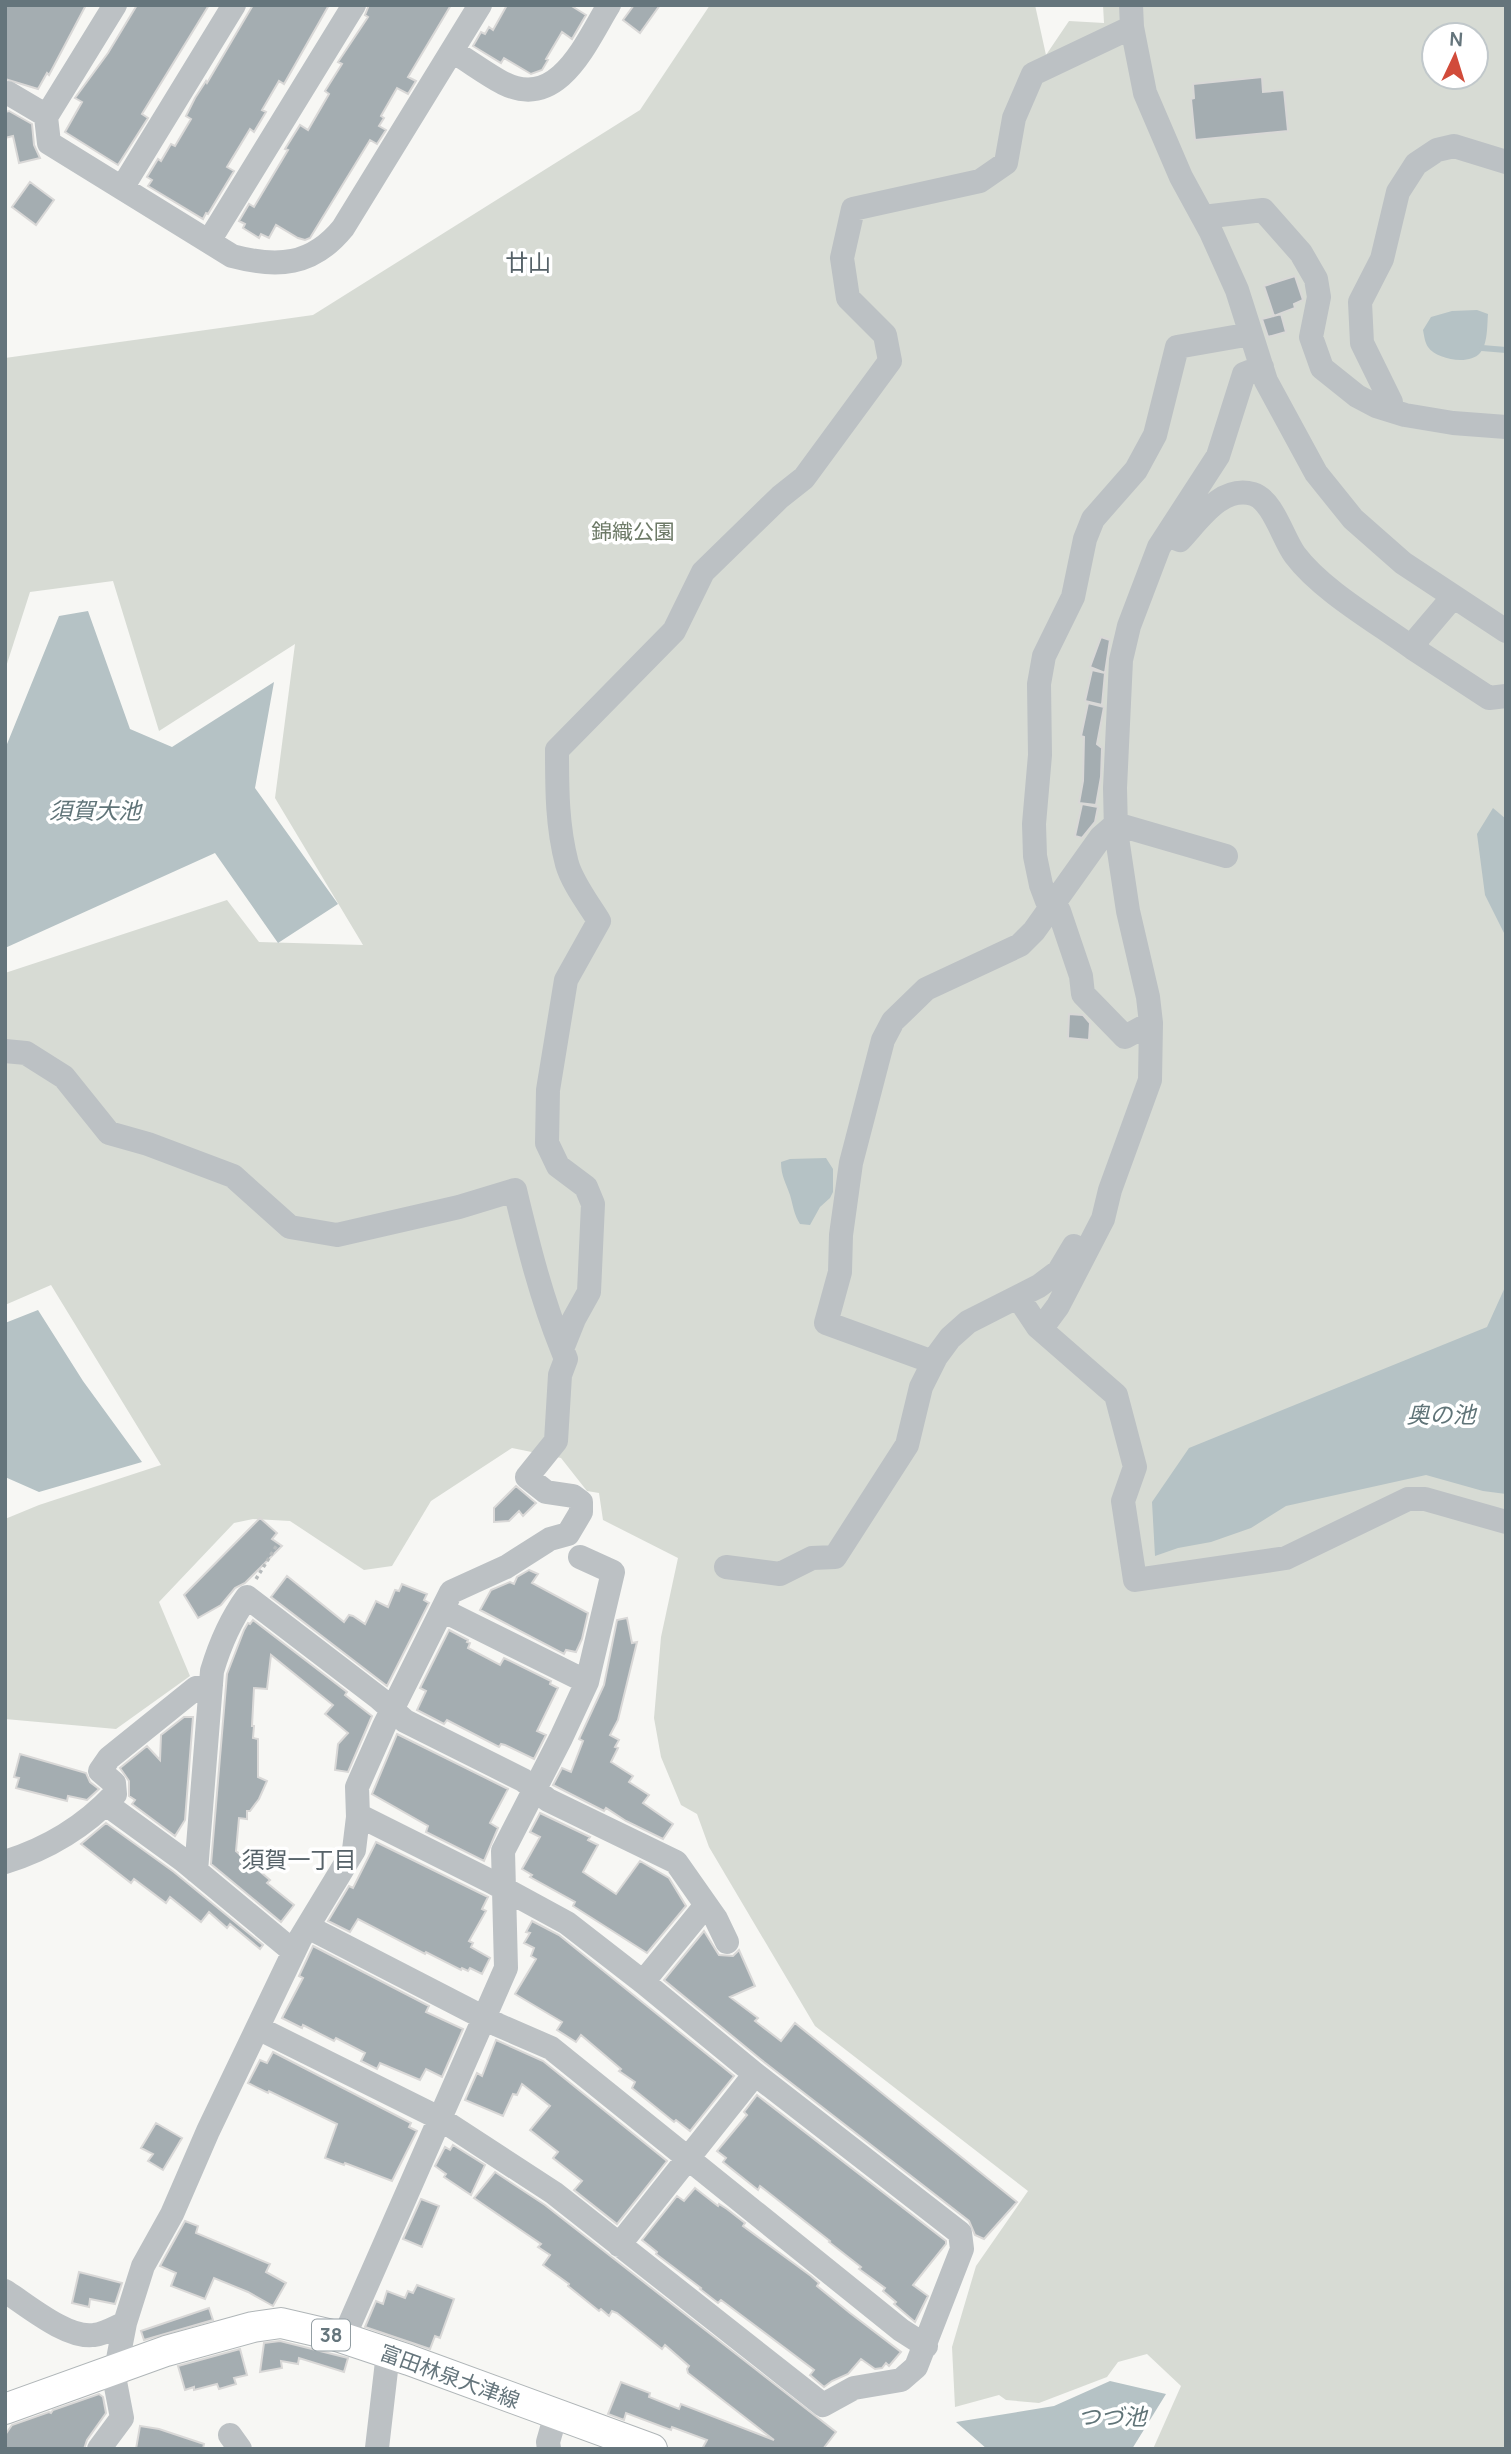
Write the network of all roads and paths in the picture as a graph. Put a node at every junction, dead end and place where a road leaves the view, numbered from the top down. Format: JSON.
{"nodes":[{"id":1,"x":115,"y":5,"type":"edge"},
{"id":2,"x":234,"y":5,"type":"edge"},
{"id":3,"x":354,"y":5,"type":"edge"},
{"id":4,"x":480,"y":5,"type":"edge"},
{"id":5,"x":609,"y":5,"type":"edge"},
{"id":6,"x":1131,"y":16,"type":"edge"},
{"id":7,"x":452,"y":51,"type":"junction"},
{"id":8,"x":5,"y":94,"type":"edge"},
{"id":9,"x":47,"y":116,"type":"junction"},
{"id":10,"x":1506,"y":162,"type":"edge"},
{"id":11,"x":122,"y":188,"type":"junction"},
{"id":12,"x":1203,"y":217,"type":"junction"},
{"id":13,"x":209,"y":241,"type":"junction"},
{"id":14,"x":1251,"y":334,"type":"junction"},
{"id":15,"x":1262,"y":367,"type":"junction"},
{"id":16,"x":1390,"y":410,"type":"junction"},
{"id":17,"x":1504,"y":430,"type":"edge"},
{"id":18,"x":1167,"y":535,"type":"junction"},
{"id":19,"x":1453,"y":597,"type":"junction"},
{"id":20,"x":1506,"y":631,"type":"edge"},
{"id":21,"x":1414,"y":649,"type":"junction"},
{"id":22,"x":1506,"y":696,"type":"edge"},
{"id":23,"x":1116,"y":824,"type":"junction"},
{"id":24,"x":1226,"y":856,"type":"dead end"},
{"id":25,"x":1052,"y":905,"type":"junction"},
{"id":26,"x":1151,"y":1023,"type":"junction"},
{"id":27,"x":5,"y":1051,"type":"edge"},
{"id":28,"x":1110,"y":1190,"type":"junction"},
{"id":29,"x":1018,"y":1297,"type":"junction"},
{"id":30,"x":1041,"y":1329,"type":"junction"},
{"id":31,"x":562,"y":1349,"type":"junction"},
{"id":32,"x":933,"y":1362,"type":"junction"},
{"id":33,"x":1506,"y":1521,"type":"edge"},
{"id":34,"x":277,"y":1545,"type":"dead end"},
{"id":35,"x":580,"y":1557,"type":"dead end"},
{"id":36,"x":726,"y":1567,"type":"dead end"},
{"id":37,"x":247,"y":1597,"type":"junction"},
{"id":38,"x":442,"y":1610,"type":"junction"},
{"id":39,"x":587,"y":1682,"type":"junction"},
{"id":40,"x":211,"y":1685,"type":"junction"},
{"id":41,"x":392,"y":1710,"type":"junction"},
{"id":42,"x":535,"y":1789,"type":"junction"},
{"id":43,"x":106,"y":1804,"type":"junction"},
{"id":44,"x":358,"y":1815,"type":"junction"},
{"id":45,"x":5,"y":1861,"type":"edge"},
{"id":46,"x":196,"y":1871,"type":"junction"},
{"id":47,"x":503,"y":1888,"type":"junction"},
{"id":48,"x":706,"y":1905,"type":"junction"},
{"id":49,"x":308,"y":1927,"type":"junction"},
{"id":50,"x":727,"y":1942,"type":"dead end"},
{"id":51,"x":294,"y":1952,"type":"junction"},
{"id":52,"x":643,"y":1982,"type":"junction"},
{"id":53,"x":483,"y":2017,"type":"junction"},
{"id":54,"x":258,"y":2028,"type":"junction"},
{"id":55,"x":755,"y":2074,"type":"junction"},
{"id":56,"x":439,"y":2118,"type":"junction"},
{"id":57,"x":688,"y":2158,"type":"junction"},
{"id":58,"x":619,"y":2245,"type":"junction"},
{"id":59,"x":5,"y":2291,"type":"edge"},
{"id":60,"x":125,"y":2323,"type":"junction"},
{"id":61,"x":343,"y":2339,"type":"junction"},
{"id":62,"x":926,"y":2346,"type":"junction"},
{"id":63,"x":388,"y":2353,"type":"junction"},
{"id":64,"x":116,"y":2370,"type":"junction"},
{"id":65,"x":5,"y":2409,"type":"edge"},
{"id":66,"x":556,"y":2414,"type":"junction"},
{"id":67,"x":377,"y":2448,"type":"edge"},
{"id":68,"x":99,"y":2449,"type":"edge"},
{"id":69,"x":549,"y":2449,"type":"edge"},
{"id":70,"x":652,"y":2449,"type":"edge"}],
"edges":[{"from":1,"to":9,"type":"street"},
{"from":2,"to":11,"type":"street"},
{"from":3,"to":13,"type":"street"},
{"from":4,"to":7,"type":"street"},
{"from":5,"to":7,"type":"street"},
{"from":6,"to":12,"type":"street"},
{"from":6,"to":31,"type":"street"},
{"from":7,"to":13,"type":"street"},
{"from":8,"to":9,"type":"street"},
{"from":9,"to":11,"type":"street"},
{"from":10,"to":16,"type":"street"},
{"from":11,"to":13,"type":"street"},
{"from":12,"to":14,"type":"street"},
{"from":12,"to":16,"type":"street"},
{"from":14,"to":15,"type":"street"},
{"from":14,"to":25,"type":"street"},
{"from":15,"to":18,"type":"street"},
{"from":15,"to":19,"type":"street"},
{"from":16,"to":17,"type":"street"},
{"from":18,"to":21,"type":"street"},
{"from":18,"to":23,"type":"street"},
{"from":19,"to":20,"type":"street"},
{"from":19,"to":21,"type":"street"},
{"from":21,"to":22,"type":"street"},
{"from":23,"to":24,"type":"street"},
{"from":23,"to":25,"type":"street"},
{"from":23,"to":26,"type":"street"},
{"from":25,"to":26,"type":"street"},
{"from":25,"to":32,"type":"street"},
{"from":26,"to":28,"type":"street"},
{"from":27,"to":31,"type":"street"},
{"from":28,"to":29,"type":"street"},
{"from":28,"to":30,"type":"street"},
{"from":29,"to":30,"type":"street"},
{"from":29,"to":32,"type":"street"},
{"from":30,"to":33,"type":"street"},
{"from":31,"to":38,"type":"street"},
{"from":32,"to":36,"type":"street"},
{"from":34,"to":37,"type":"path"},
{"from":35,"to":39,"type":"street"},
{"from":37,"to":40,"type":"street"},
{"from":37,"to":41,"type":"street"},
{"from":38,"to":39,"type":"street"},
{"from":38,"to":41,"type":"street"},
{"from":39,"to":42,"type":"street"},
{"from":40,"to":43,"type":"street"},
{"from":40,"to":46,"type":"street"},
{"from":41,"to":42,"type":"street"},
{"from":41,"to":44,"type":"street"},
{"from":42,"to":47,"type":"street"},
{"from":42,"to":48,"type":"street"},
{"from":43,"to":45,"type":"street"},
{"from":43,"to":46,"type":"street"},
{"from":44,"to":47,"type":"street"},
{"from":44,"to":49,"type":"street"},
{"from":46,"to":51,"type":"street"},
{"from":47,"to":52,"type":"street"},
{"from":47,"to":53,"type":"street"},
{"from":48,"to":50,"type":"street"},
{"from":48,"to":52,"type":"street"},
{"from":49,"to":51,"type":"street"},
{"from":49,"to":53,"type":"street"},
{"from":51,"to":54,"type":"street"},
{"from":52,"to":55,"type":"street"},
{"from":53,"to":56,"type":"street"},
{"from":53,"to":57,"type":"street"},
{"from":54,"to":56,"type":"street"},
{"from":54,"to":60,"type":"street"},
{"from":55,"to":57,"type":"street"},
{"from":55,"to":62,"type":"street"},
{"from":56,"to":58,"type":"street"},
{"from":56,"to":61,"type":"street"},
{"from":57,"to":58,"type":"street"},
{"from":57,"to":62,"type":"street"},
{"from":58,"to":62,"type":"street"},
{"from":59,"to":60,"type":"street"},
{"from":60,"to":64,"type":"street"},
{"from":61,"to":63,"type":"main road","name":"富田林泉大津線","number":"38"},
{"from":61,"to":64,"type":"main road","name":"富田林泉大津線","number":"38"},
{"from":63,"to":66,"type":"main road","name":"富田林泉大津線","number":"38"},
{"from":63,"to":67,"type":"street"},
{"from":64,"to":65,"type":"main road","name":"富田林泉大津線","number":"38"},
{"from":64,"to":68,"type":"street"},
{"from":66,"to":69,"type":"street"},
{"from":66,"to":70,"type":"main road","name":"富田林泉大津線","number":"38"}]}
